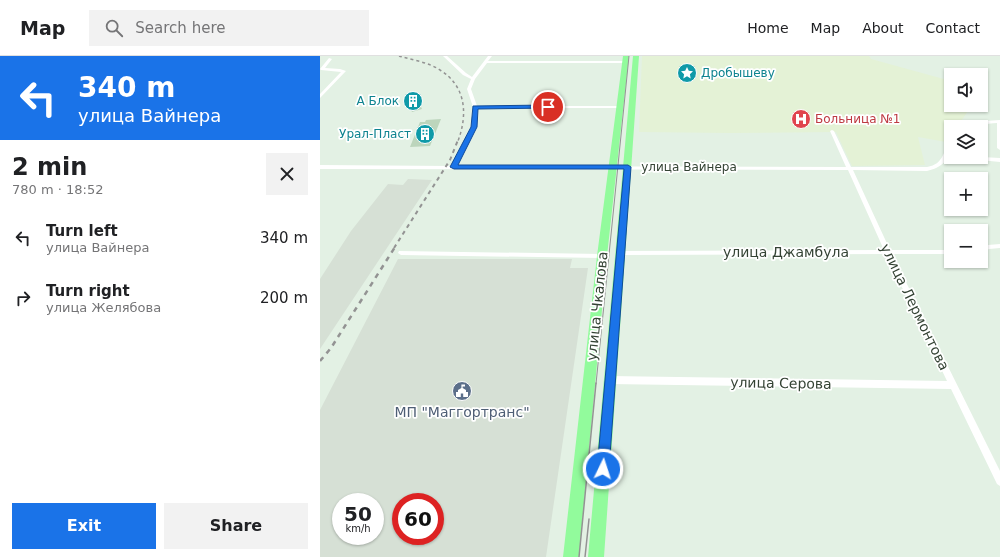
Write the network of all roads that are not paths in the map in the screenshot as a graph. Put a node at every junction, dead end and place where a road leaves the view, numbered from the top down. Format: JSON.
{"nodes":[{"id":1,"x":445,"y":56,"type":"edge"},
{"id":2,"x":490,"y":56,"type":"edge"},
{"id":3,"x":636,"y":56,"type":"edge"},
{"id":4,"x":330,"y":59,"type":"dead end"},
{"id":5,"x":625,"y":59,"type":"edge"},
{"id":6,"x":486,"y":62,"type":"junction"},
{"id":7,"x":473,"y":79,"type":"junction"},
{"id":8,"x":320,"y":97,"type":"edge"},
{"id":9,"x":475,"y":107,"type":"junction"},
{"id":10,"x":621,"y":107,"type":"junction"},
{"id":11,"x":1000,"y":121,"type":"edge"},
{"id":12,"x":988,"y":122,"type":"edge"},
{"id":13,"x":832,"y":131,"type":"dead end"},
{"id":14,"x":1000,"y":148,"type":"edge"},
{"id":15,"x":988,"y":159,"type":"edge"},
{"id":16,"x":944,"y":160,"type":"edge"},
{"id":17,"x":1000,"y":160,"type":"edge"},
{"id":18,"x":320,"y":167,"type":"edge"},
{"id":19,"x":454,"y":167,"type":"junction"},
{"id":20,"x":613,"y":167,"type":"junction"},
{"id":21,"x":628,"y":167,"type":"junction"},
{"id":22,"x":849,"y":168,"type":"junction"},
{"id":23,"x":1000,"y":246,"type":"edge"},
{"id":24,"x":988,"y":248,"type":"edge"},
{"id":25,"x":401,"y":252,"type":"dead end"},
{"id":26,"x":888,"y":252,"type":"junction"},
{"id":27,"x":944,"y":252,"type":"edge"},
{"id":28,"x":621,"y":253,"type":"junction"},
{"id":29,"x":602,"y":256,"type":"junction"},
{"id":30,"x":609,"y":380,"type":"junction"},
{"id":31,"x":952,"y":385,"type":"junction"},
{"id":32,"x":1000,"y":482,"type":"edge"},
{"id":33,"x":571,"y":557,"type":"edge"},
{"id":34,"x":596,"y":557,"type":"edge"}],
"edges":[{"from":1,"to":7,"type":"street"},
{"from":2,"to":6,"type":"street"},
{"from":3,"to":21,"type":"main road","name":"улица Чкалова"},
{"from":4,"to":8,"type":"street"},
{"from":5,"to":6,"type":"street"},
{"from":5,"to":10,"type":"main road","name":"улица Чкалова"},
{"from":6,"to":7,"type":"street"},
{"from":7,"to":9,"type":"street"},
{"from":9,"to":10,"type":"street"},
{"from":9,"to":19,"type":"street"},
{"from":10,"to":20,"type":"main road","name":"улица Чкалова"},
{"from":11,"to":12,"type":"street"},
{"from":11,"to":14,"type":"street"},
{"from":13,"to":22,"type":"street","name":"улица Лермонтова"},
{"from":15,"to":17,"type":"street"},
{"from":16,"to":22,"type":"street","name":"улица Вайнера"},
{"from":18,"to":19,"type":"street","name":"улица Вайнера"},
{"from":19,"to":20,"type":"street","name":"улица Вайнера"},
{"from":20,"to":21,"type":"street","name":"улица Вайнера"},
{"from":20,"to":29,"type":"main road","name":"улица Чкалова"},
{"from":21,"to":22,"type":"street","name":"улица Вайнера"},
{"from":21,"to":28,"type":"main road","name":"улица Чкалова"},
{"from":22,"to":26,"type":"street","name":"улица Лермонтова"},
{"from":23,"to":24,"type":"street"},
{"from":25,"to":29,"type":"street"},
{"from":26,"to":27,"type":"street","name":"улица Джамбула"},
{"from":26,"to":28,"type":"street","name":"улица Джамбула"},
{"from":26,"to":31,"type":"street","name":"улица Лермонтова"},
{"from":28,"to":30,"type":"main road","name":"улица Чкалова"},
{"from":29,"to":33,"type":"main road","name":"улица Чкалова"},
{"from":30,"to":31,"type":"street","name":"улица Серова"},
{"from":30,"to":34,"type":"main road","name":"улица Чкалова"},
{"from":31,"to":32,"type":"street","name":"улица Лермонтова"}]}
